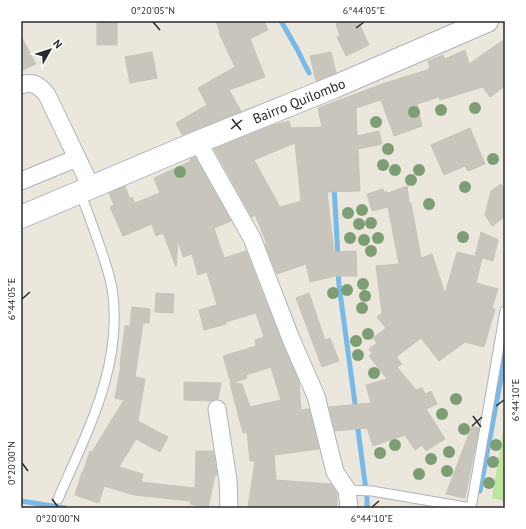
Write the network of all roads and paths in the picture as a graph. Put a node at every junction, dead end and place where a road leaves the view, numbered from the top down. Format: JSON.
{"nodes":[{"id":1,"x":488,"y":21,"type":"edge"},
{"id":2,"x":21,"y":85,"type":"edge"},
{"id":3,"x":198,"y":142,"type":"junction"},
{"id":4,"x":77,"y":158,"type":"junction"},
{"id":5,"x":21,"y":181,"type":"edge"},
{"id":6,"x":85,"y":190,"type":"junction"},
{"id":7,"x":21,"y":217,"type":"edge"},
{"id":8,"x":505,"y":311,"type":"edge"},
{"id":9,"x":217,"y":409,"type":"dead end"},
{"id":10,"x":347,"y":490,"type":"junction"},
{"id":11,"x":58,"y":499,"type":"dead end"},
{"id":12,"x":229,"y":508,"type":"edge"},
{"id":13,"x":348,"y":508,"type":"edge"},
{"id":14,"x":471,"y":508,"type":"edge"}],
"edges":[{"from":1,"to":3,"type":"street","name":"Bairro Quilombo"},
{"from":2,"to":4,"type":"street"},
{"from":3,"to":6,"type":"street","name":"Bairro Quilombo"},
{"from":3,"to":10,"type":"street"},
{"from":4,"to":5,"type":"street"},
{"from":4,"to":6,"type":"street"},
{"from":6,"to":7,"type":"street","name":"Bairro Quilombo"},
{"from":6,"to":11,"type":"lane"},
{"from":8,"to":14,"type":"lane"},
{"from":9,"to":12,"type":"street"},
{"from":10,"to":13,"type":"street"},
{"from":10,"to":14,"type":"lane"}]}
